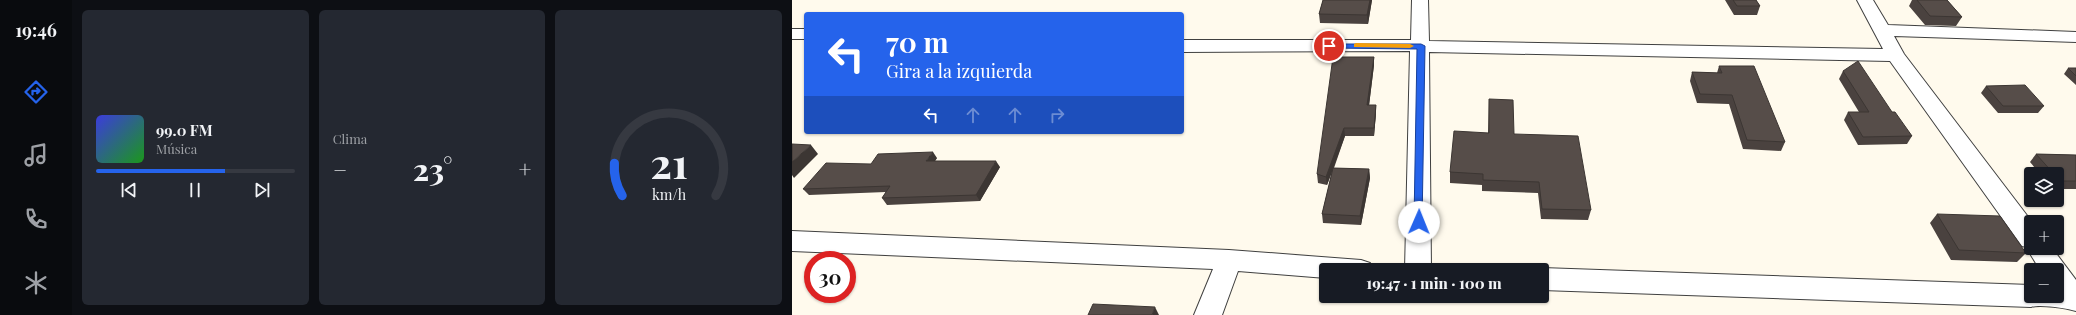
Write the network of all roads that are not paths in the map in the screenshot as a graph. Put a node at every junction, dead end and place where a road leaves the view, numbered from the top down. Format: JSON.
{"nodes":[{"id":1,"x":1420,"y":0,"type":"edge"},
{"id":2,"x":1865,"y":0,"type":"edge"},
{"id":3,"x":1881,"y":30,"type":"junction"},
{"id":4,"x":792,"y":34,"type":"edge"},
{"id":5,"x":804,"y":34,"type":"edge"},
{"id":6,"x":2076,"y":38,"type":"edge"},
{"id":7,"x":1184,"y":46,"type":"edge"},
{"id":8,"x":1421,"y":46,"type":"junction"},
{"id":9,"x":1896,"y":55,"type":"junction"},
{"id":10,"x":2024,"y":229,"type":"edge"},
{"id":11,"x":792,"y":241,"type":"edge"},
{"id":12,"x":1230,"y":260,"type":"junction"},
{"id":13,"x":1418,"y":263,"type":"edge"},
{"id":14,"x":1319,"y":267,"type":"edge"},
{"id":15,"x":1549,"y":279,"type":"edge"},
{"id":16,"x":2064,"y":283,"type":"edge"},
{"id":17,"x":2024,"y":296,"type":"edge"},
{"id":18,"x":2064,"y":297,"type":"edge"},
{"id":19,"x":2075,"y":298,"type":"edge"},
{"id":20,"x":1208,"y":315,"type":"edge"}],
"edges":[{"from":1,"to":8,"type":"street"},
{"from":2,"to":3,"type":"street"},
{"from":3,"to":6,"type":"street"},
{"from":3,"to":9,"type":"street"},
{"from":4,"to":5,"type":"street"},
{"from":7,"to":8,"type":"street"},
{"from":8,"to":9,"type":"street"},
{"from":8,"to":13,"type":"street"},
{"from":9,"to":10,"type":"street"},
{"from":11,"to":12,"type":"street"},
{"from":12,"to":14,"type":"street"},
{"from":12,"to":20,"type":"street"},
{"from":15,"to":17,"type":"street"},
{"from":16,"to":19,"type":"street"},
{"from":18,"to":19,"type":"street"}]}
